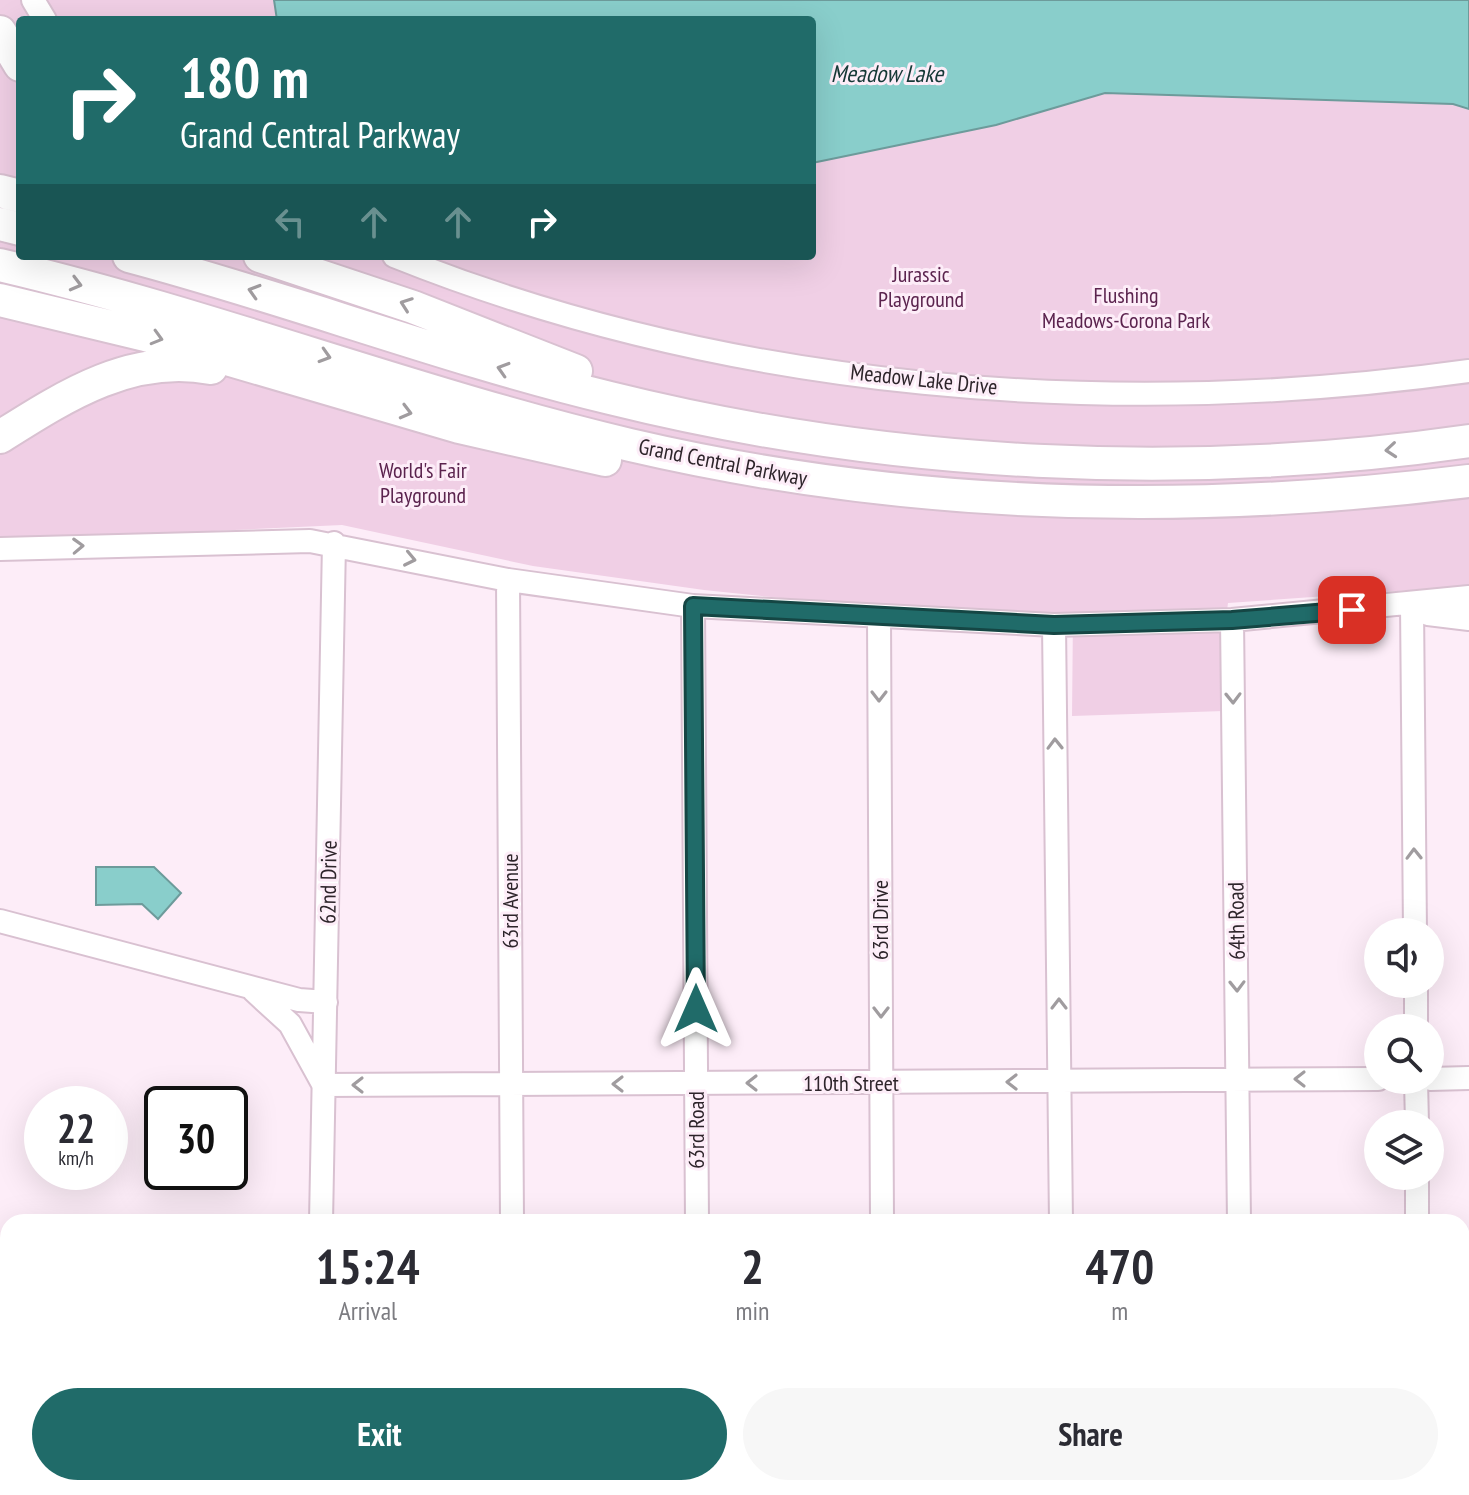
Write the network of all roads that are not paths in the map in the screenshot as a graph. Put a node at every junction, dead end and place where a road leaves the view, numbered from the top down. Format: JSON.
{"nodes":[{"id":1,"x":0,"y":32,"type":"edge"},
{"id":2,"x":16,"y":58,"type":"edge"},
{"id":3,"x":142,"y":260,"type":"edge"},
{"id":4,"x":272,"y":260,"type":"edge"},
{"id":5,"x":404,"y":260,"type":"edge"},
{"id":6,"x":0,"y":265,"type":"edge"},
{"id":7,"x":0,"y":300,"type":"edge"},
{"id":8,"x":1469,"y":371,"type":"edge"},
{"id":9,"x":100,"y":380,"type":"junction"},
{"id":10,"x":342,"y":395,"type":"junction"},
{"id":11,"x":687,"y":416,"type":"junction"},
{"id":12,"x":0,"y":437,"type":"edge"},
{"id":13,"x":1469,"y":441,"type":"edge"},
{"id":14,"x":0,"y":454,"type":"edge"},
{"id":15,"x":1469,"y":481,"type":"edge"},
{"id":16,"x":842,"y":483,"type":"junction"},
{"id":17,"x":334,"y":543,"type":"junction"},
{"id":18,"x":0,"y":549,"type":"edge"},
{"id":19,"x":508,"y":580,"type":"junction"},
{"id":20,"x":1469,"y":597,"type":"edge"},
{"id":21,"x":1412,"y":605,"type":"junction"},
{"id":22,"x":693,"y":606,"type":"junction"},
{"id":23,"x":879,"y":618,"type":"junction"},
{"id":24,"x":1469,"y":619,"type":"edge"},
{"id":25,"x":1232,"y":620,"type":"junction"},
{"id":26,"x":1054,"y":625,"type":"junction"},
{"id":27,"x":1415,"y":918,"type":"edge"},
{"id":28,"x":0,"y":921,"type":"edge"},
{"id":29,"x":251,"y":988,"type":"junction"},
{"id":30,"x":326,"y":1002,"type":"junction"},
{"id":31,"x":1469,"y":1078,"type":"edge"},
{"id":32,"x":1364,"y":1079,"type":"edge"},
{"id":33,"x":1444,"y":1079,"type":"edge"},
{"id":34,"x":1238,"y":1080,"type":"junction"},
{"id":35,"x":881,"y":1082,"type":"junction"},
{"id":36,"x":1060,"y":1082,"type":"junction"},
{"id":37,"x":696,"y":1083,"type":"junction"},
{"id":38,"x":323,"y":1085,"type":"junction"},
{"id":39,"x":511,"y":1085,"type":"junction"},
{"id":40,"x":1417,"y":1190,"type":"edge"},
{"id":41,"x":321,"y":1214,"type":"edge"},
{"id":42,"x":512,"y":1214,"type":"edge"},
{"id":43,"x":697,"y":1214,"type":"edge"},
{"id":44,"x":882,"y":1214,"type":"edge"},
{"id":45,"x":1061,"y":1214,"type":"edge"},
{"id":46,"x":1239,"y":1214,"type":"edge"},
{"id":47,"x":1417,"y":1214,"type":"edge"}],
"edges":[{"from":1,"to":2,"type":"highway"},
{"from":11,"to":3,"type":"highway","name":"Grand Central Parkway","one_way":true},
{"from":11,"to":4,"type":"highway","one_way":true},
{"from":5,"to":8,"type":"street","name":"Meadow Lake Drive"},
{"from":6,"to":16,"type":"highway","name":"Grand Central Parkway","one_way":true},
{"from":7,"to":10,"type":"highway","one_way":true},
{"from":9,"to":10,"type":"highway"},
{"from":9,"to":12,"type":"highway"},
{"from":9,"to":14,"type":"main road"},
{"from":10,"to":16,"type":"highway","one_way":true},
{"from":13,"to":11,"type":"highway","name":"Grand Central Parkway","one_way":true},
{"from":15,"to":16,"type":"highway","name":"Grand Central Parkway"},
{"from":18,"to":17,"type":"street","one_way":true},
{"from":17,"to":19,"type":"street","one_way":true},
{"from":17,"to":30,"type":"street","name":"62nd Drive"},
{"from":19,"to":22,"type":"street"},
{"from":19,"to":39,"type":"street","name":"63rd Avenue"},
{"from":20,"to":21,"type":"street"},
{"from":21,"to":24,"type":"street"},
{"from":21,"to":25,"type":"street"},
{"from":27,"to":21,"type":"street","one_way":true},
{"from":22,"to":23,"type":"street"},
{"from":22,"to":37,"type":"street","name":"63rd Road"},
{"from":23,"to":26,"type":"street"},
{"from":23,"to":35,"type":"street","name":"63rd Drive","one_way":true},
{"from":25,"to":26,"type":"street"},
{"from":25,"to":34,"type":"street","name":"64th Road","one_way":true},
{"from":36,"to":26,"type":"street","one_way":true},
{"from":28,"to":29,"type":"street"},
{"from":29,"to":30,"type":"street"},
{"from":29,"to":38,"type":"street"},
{"from":30,"to":38,"type":"street","name":"62nd Drive"},
{"from":31,"to":33,"type":"street"},
{"from":32,"to":34,"type":"street","name":"110th Street","one_way":true},
{"from":34,"to":36,"type":"street","name":"110th Street"},
{"from":34,"to":46,"type":"street","name":"64th Road"},
{"from":36,"to":35,"type":"street","name":"110th Street","one_way":true},
{"from":35,"to":37,"type":"street","name":"110th Street","one_way":true},
{"from":35,"to":44,"type":"street","name":"63rd Drive"},
{"from":36,"to":45,"type":"street"},
{"from":37,"to":39,"type":"street","name":"110th Street","one_way":true},
{"from":37,"to":43,"type":"street","name":"63rd Road"},
{"from":39,"to":38,"type":"street","name":"110th Street","one_way":true},
{"from":38,"to":41,"type":"street","name":"62nd Drive"},
{"from":39,"to":42,"type":"street","name":"63rd Avenue"},
{"from":40,"to":47,"type":"street"}]}
